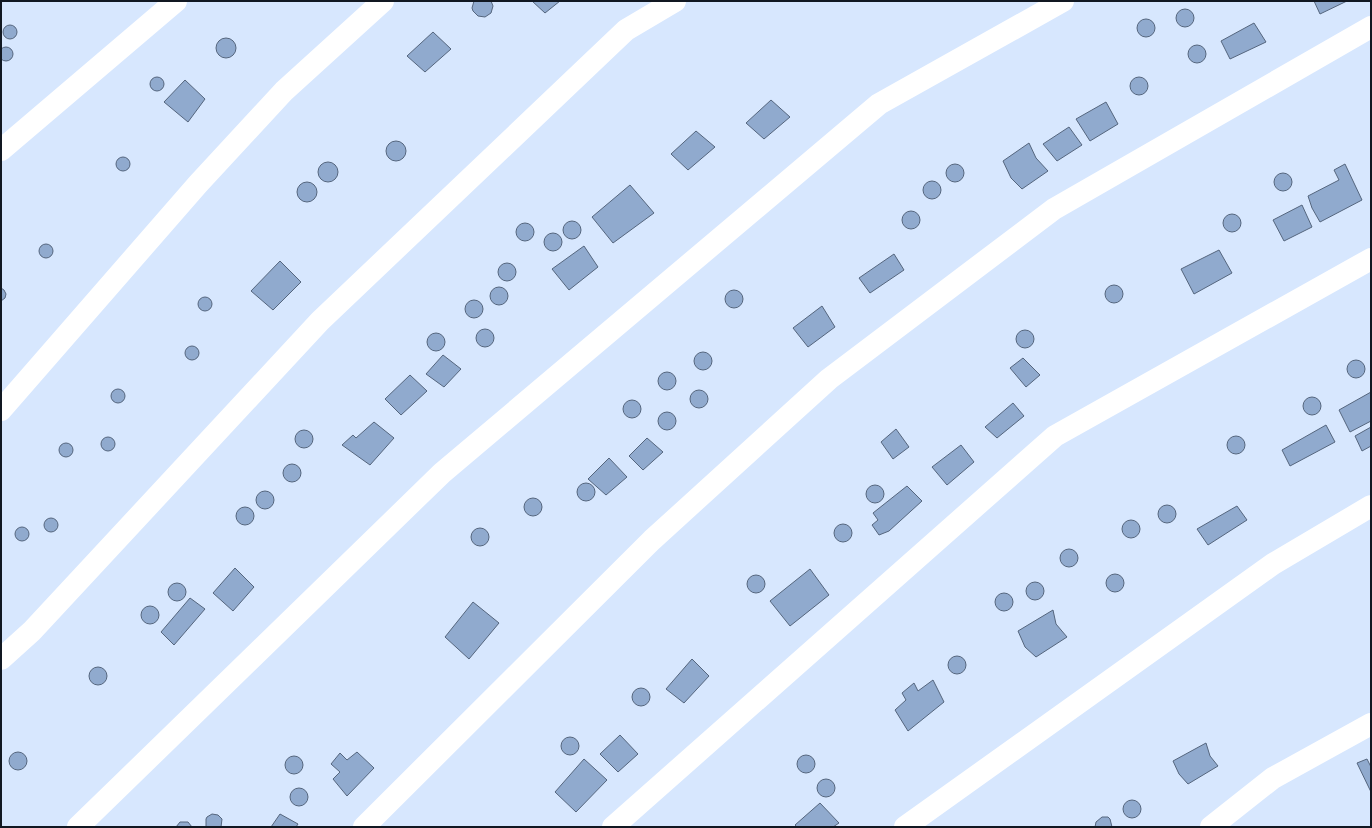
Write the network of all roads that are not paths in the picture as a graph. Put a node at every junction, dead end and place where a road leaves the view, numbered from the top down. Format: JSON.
{"nodes":[{"id":1,"x":176,"y":1,"type":"edge"},
{"id":2,"x":383,"y":1,"type":"edge"},
{"id":3,"x":675,"y":1,"type":"edge"},
{"id":4,"x":1063,"y":1,"type":"edge"},
{"id":5,"x":1371,"y":27,"type":"edge"},
{"id":6,"x":1,"y":150,"type":"edge"},
{"id":7,"x":1371,"y":259,"type":"edge"},
{"id":8,"x":1,"y":410,"type":"edge"},
{"id":9,"x":1371,"y":506,"type":"edge"},
{"id":10,"x":1,"y":659,"type":"edge"},
{"id":11,"x":1371,"y":724,"type":"edge"},
{"id":12,"x":78,"y":827,"type":"edge"},
{"id":13,"x":364,"y":827,"type":"edge"},
{"id":14,"x":613,"y":827,"type":"edge"},
{"id":15,"x":906,"y":827,"type":"edge"},
{"id":16,"x":1211,"y":827,"type":"edge"}],
"edges":[{"from":1,"to":6,"type":"street"},
{"from":2,"to":8,"type":"street"},
{"from":3,"to":10,"type":"street"},
{"from":4,"to":12,"type":"street"},
{"from":5,"to":13,"type":"street"},
{"from":7,"to":14,"type":"street"},
{"from":9,"to":15,"type":"street"},
{"from":11,"to":16,"type":"street"}]}
